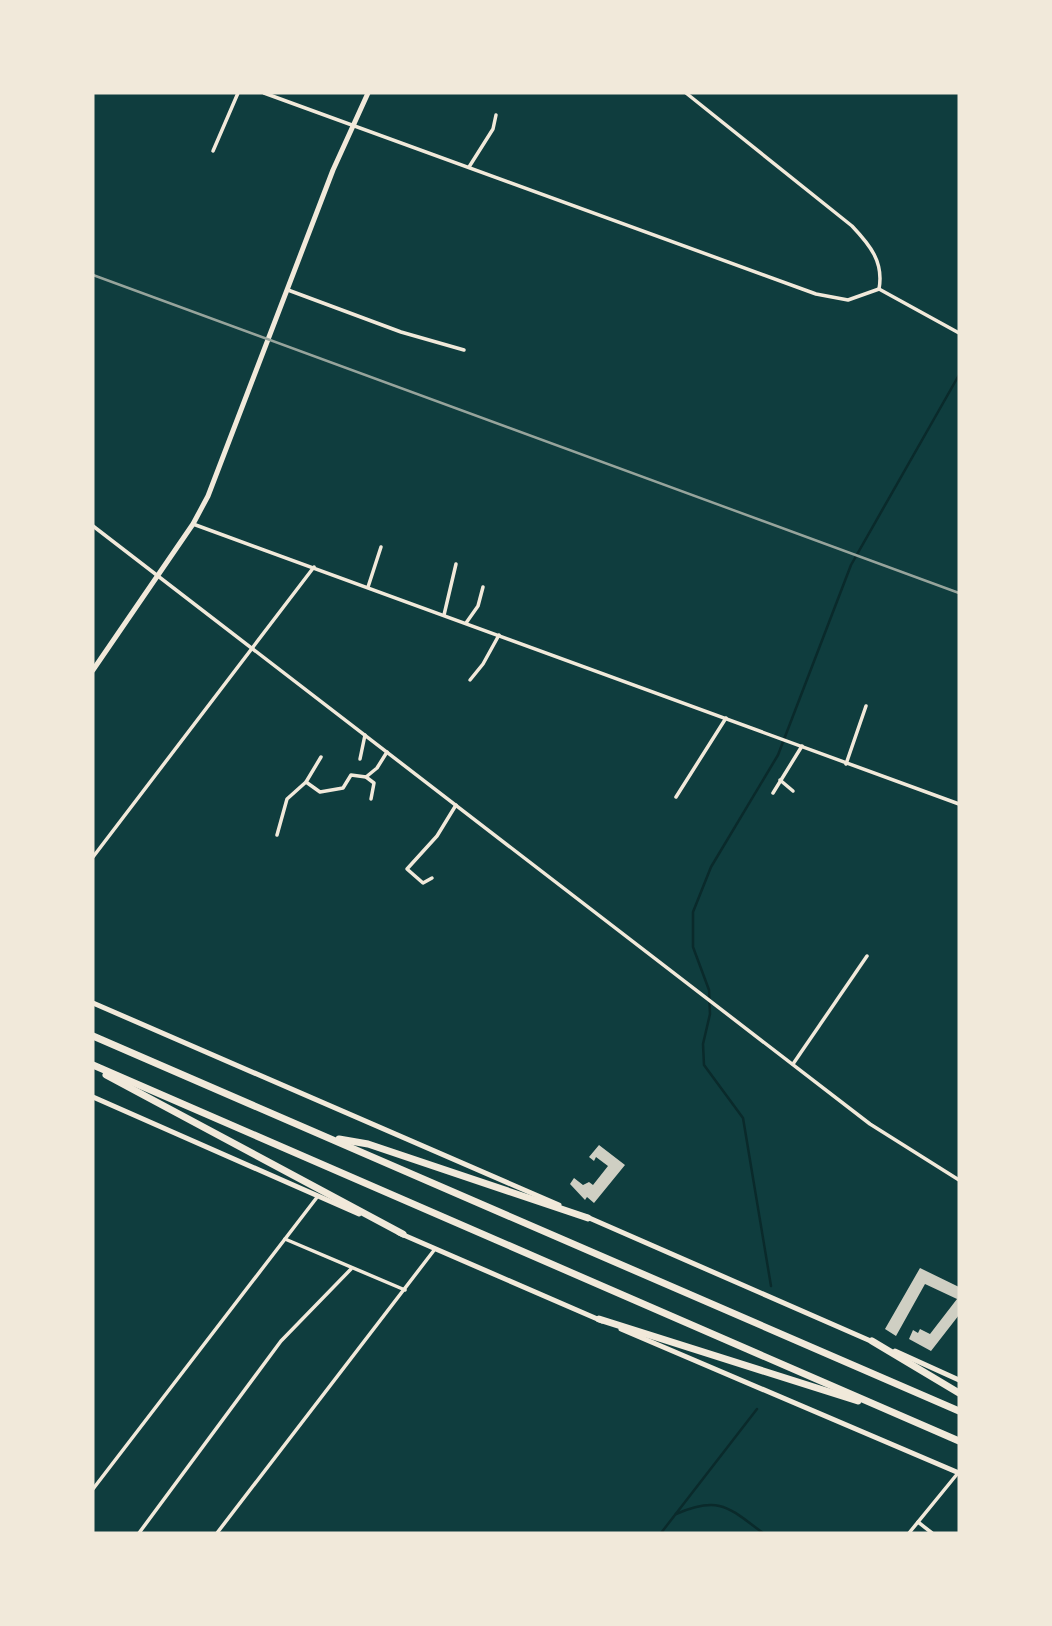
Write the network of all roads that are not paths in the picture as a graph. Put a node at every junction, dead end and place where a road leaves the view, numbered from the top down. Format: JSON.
{"nodes":[{"id":1,"x":237,"y":93,"type":"edge"},
{"id":2,"x":264,"y":93,"type":"edge"},
{"id":3,"x":368,"y":93,"type":"edge"},
{"id":4,"x":686,"y":93,"type":"edge"},
{"id":5,"x":496,"y":115,"type":"dead end"},
{"id":6,"x":351,"y":124,"type":"junction"},
{"id":7,"x":213,"y":151,"type":"dead end"},
{"id":8,"x":469,"y":167,"type":"junction"},
{"id":9,"x":879,"y":289,"type":"junction"},
{"id":10,"x":288,"y":290,"type":"junction"},
{"id":11,"x":959,"y":333,"type":"edge"},
{"id":12,"x":464,"y":350,"type":"dead end"},
{"id":13,"x":192,"y":524,"type":"junction"},
{"id":14,"x":93,"y":526,"type":"edge"},
{"id":15,"x":381,"y":547,"type":"dead end"},
{"id":16,"x":456,"y":564,"type":"dead end"},
{"id":17,"x":314,"y":568,"type":"junction"},
{"id":18,"x":158,"y":576,"type":"junction"},
{"id":19,"x":368,"y":587,"type":"junction"},
{"id":20,"x":483,"y":587,"type":"dead end"},
{"id":21,"x":444,"y":615,"type":"junction"},
{"id":22,"x":466,"y":623,"type":"junction"},
{"id":23,"x":499,"y":635,"type":"junction"},
{"id":24,"x":252,"y":649,"type":"junction"},
{"id":25,"x":93,"y":670,"type":"edge"},
{"id":26,"x":470,"y":680,"type":"dead end"},
{"id":27,"x":866,"y":706,"type":"dead end"},
{"id":28,"x":726,"y":718,"type":"junction"},
{"id":29,"x":365,"y":735,"type":"junction"},
{"id":30,"x":802,"y":746,"type":"junction"},
{"id":31,"x":387,"y":752,"type":"junction"},
{"id":32,"x":321,"y":757,"type":"dead end"},
{"id":33,"x":360,"y":759,"type":"dead end"},
{"id":34,"x":846,"y":764,"type":"junction"},
{"id":35,"x":366,"y":777,"type":"junction"},
{"id":36,"x":780,"y":780,"type":"junction"},
{"id":37,"x":306,"y":782,"type":"junction"},
{"id":38,"x":793,"y":791,"type":"dead end"},
{"id":39,"x":773,"y":793,"type":"dead end"},
{"id":40,"x":676,"y":797,"type":"dead end"},
{"id":41,"x":371,"y":799,"type":"dead end"},
{"id":42,"x":959,"y":804,"type":"edge"},
{"id":43,"x":456,"y":805,"type":"junction"},
{"id":44,"x":277,"y":835,"type":"dead end"},
{"id":45,"x":93,"y":857,"type":"edge"},
{"id":46,"x":432,"y":878,"type":"dead end"},
{"id":47,"x":867,"y":957,"type":"dead end"},
{"id":48,"x":93,"y":1003,"type":"edge"},
{"id":49,"x":93,"y":1036,"type":"edge"},
{"id":50,"x":793,"y":1064,"type":"junction"},
{"id":51,"x":93,"y":1066,"type":"edge"},
{"id":52,"x":93,"y":1097,"type":"edge"},
{"id":53,"x":326,"y":1136,"type":"junction"},
{"id":54,"x":959,"y":1180,"type":"edge"},
{"id":55,"x":318,"y":1195,"type":"junction"},
{"id":56,"x":588,"y":1218,"type":"junction"},
{"id":57,"x":403,"y":1234,"type":"junction"},
{"id":58,"x":285,"y":1239,"type":"junction"},
{"id":59,"x":435,"y":1249,"type":"junction"},
{"id":60,"x":351,"y":1269,"type":"junction"},
{"id":61,"x":405,"y":1290,"type":"junction"},
{"id":62,"x":598,"y":1319,"type":"junction"},
{"id":63,"x":872,"y":1341,"type":"junction"},
{"id":64,"x":959,"y":1380,"type":"edge"},
{"id":65,"x":959,"y":1393,"type":"edge"},
{"id":66,"x":959,"y":1411,"type":"edge"},
{"id":67,"x":897,"y":1414,"type":"junction"},
{"id":68,"x":959,"y":1441,"type":"edge"},
{"id":69,"x":959,"y":1473,"type":"edge"},
{"id":70,"x":93,"y":1489,"type":"edge"},
{"id":71,"x":918,"y":1522,"type":"junction"},
{"id":72,"x":139,"y":1533,"type":"edge"},
{"id":73,"x":217,"y":1533,"type":"edge"},
{"id":74,"x":909,"y":1533,"type":"edge"},
{"id":75,"x":933,"y":1533,"type":"edge"}],
"edges":[{"from":1,"to":7,"type":"street"},
{"from":2,"to":6,"type":"street"},
{"from":3,"to":6,"type":"main road"},
{"from":4,"to":9,"type":"street"},
{"from":5,"to":8,"type":"street"},
{"from":6,"to":8,"type":"street"},
{"from":6,"to":10,"type":"main road"},
{"from":8,"to":9,"type":"street"},
{"from":9,"to":11,"type":"street"},
{"from":10,"to":12,"type":"street"},
{"from":10,"to":13,"type":"main road"},
{"from":13,"to":17,"type":"street"},
{"from":13,"to":18,"type":"main road"},
{"from":14,"to":18,"type":"street"},
{"from":15,"to":19,"type":"street"},
{"from":16,"to":21,"type":"street"},
{"from":17,"to":19,"type":"street"},
{"from":17,"to":24,"type":"street"},
{"from":18,"to":24,"type":"street"},
{"from":18,"to":25,"type":"main road"},
{"from":19,"to":21,"type":"street"},
{"from":20,"to":22,"type":"street"},
{"from":21,"to":22,"type":"street"},
{"from":22,"to":23,"type":"street"},
{"from":23,"to":26,"type":"street"},
{"from":23,"to":28,"type":"street"},
{"from":24,"to":29,"type":"street"},
{"from":24,"to":45,"type":"street"},
{"from":27,"to":34,"type":"street"},
{"from":28,"to":30,"type":"street"},
{"from":28,"to":40,"type":"street"},
{"from":29,"to":31,"type":"street"},
{"from":29,"to":33,"type":"street"},
{"from":30,"to":34,"type":"street"},
{"from":30,"to":36,"type":"street"},
{"from":31,"to":35,"type":"street"},
{"from":31,"to":43,"type":"street"},
{"from":32,"to":37,"type":"street"},
{"from":34,"to":42,"type":"street"},
{"from":35,"to":37,"type":"street"},
{"from":35,"to":41,"type":"street"},
{"from":36,"to":38,"type":"street"},
{"from":36,"to":39,"type":"street"},
{"from":37,"to":44,"type":"street"},
{"from":43,"to":46,"type":"street"},
{"from":43,"to":50,"type":"street"},
{"from":47,"to":50,"type":"street"},
{"from":48,"to":56,"type":"main road"},
{"from":49,"to":53,"type":"highway"},
{"from":50,"to":54,"type":"street"},
{"from":51,"to":57,"type":"highway"},
{"from":51,"to":67,"type":"highway"},
{"from":52,"to":55,"type":"main road"},
{"from":53,"to":56,"type":"highway"},
{"from":53,"to":66,"type":"highway"},
{"from":55,"to":57,"type":"main road"},
{"from":55,"to":58,"type":"street"},
{"from":56,"to":63,"type":"main road"},
{"from":57,"to":59,"type":"main road"},
{"from":58,"to":60,"type":"street"},
{"from":58,"to":70,"type":"street"},
{"from":59,"to":61,"type":"street"},
{"from":59,"to":62,"type":"main road"},
{"from":60,"to":61,"type":"street"},
{"from":60,"to":72,"type":"street"},
{"from":61,"to":73,"type":"street"},
{"from":62,"to":67,"type":"highway"},
{"from":62,"to":69,"type":"main road"},
{"from":63,"to":64,"type":"main road"},
{"from":63,"to":65,"type":"highway"},
{"from":67,"to":68,"type":"highway"},
{"from":69,"to":71,"type":"street"},
{"from":71,"to":74,"type":"street"},
{"from":71,"to":75,"type":"street"}]}
